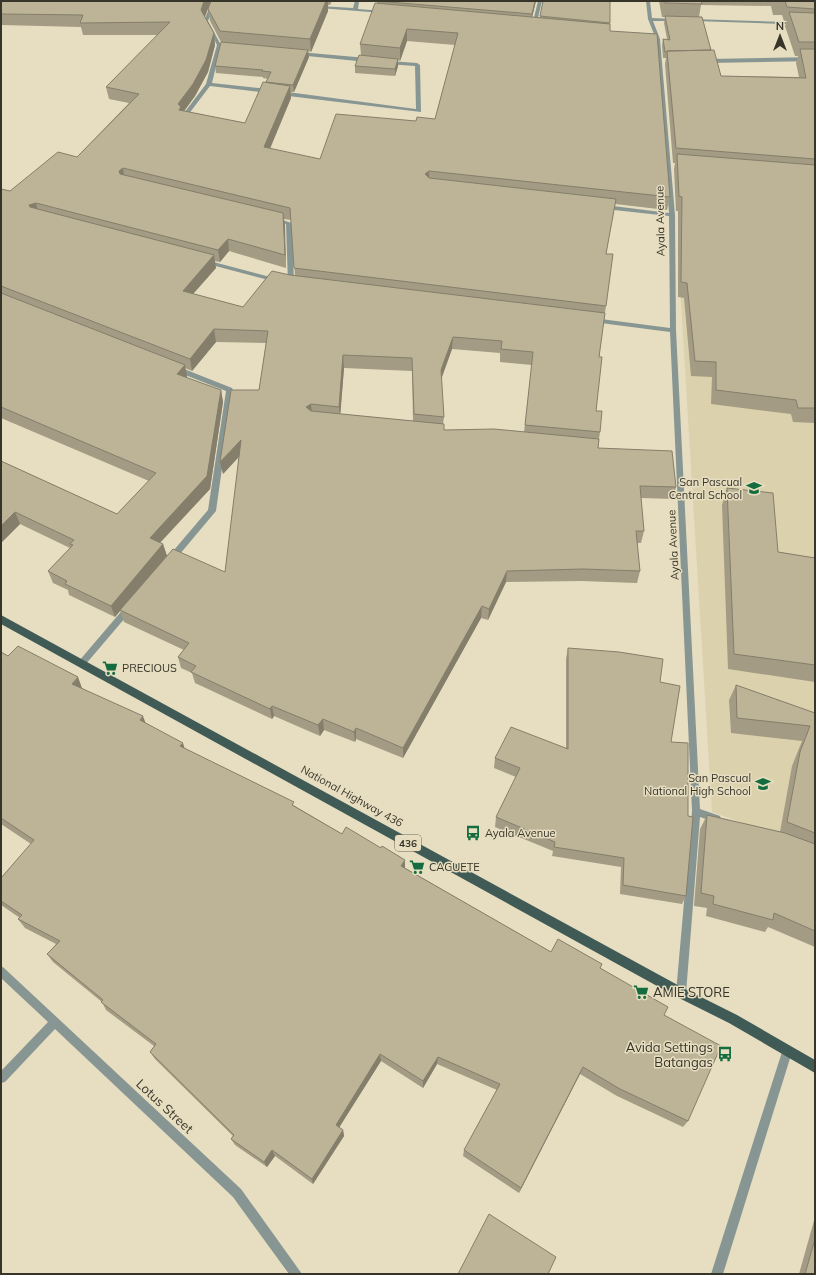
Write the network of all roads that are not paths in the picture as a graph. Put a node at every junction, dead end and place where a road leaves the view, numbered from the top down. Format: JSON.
{"nodes":[{"id":1,"x":214,"y":1,"type":"edge"},
{"id":2,"x":357,"y":1,"type":"edge"},
{"id":3,"x":540,"y":1,"type":"edge"},
{"id":4,"x":648,"y":1,"type":"edge"},
{"id":5,"x":309,"y":6,"type":"edge"},
{"id":6,"x":355,"y":10,"type":"junction"},
{"id":7,"x":386,"y":13,"type":"edge"},
{"id":8,"x":650,"y":19,"type":"junction"},
{"id":9,"x":682,"y":20,"type":"edge"},
{"id":10,"x":689,"y":20,"type":"edge"},
{"id":11,"x":815,"y":24,"type":"edge"},
{"id":12,"x":526,"y":25,"type":"edge"},
{"id":13,"x":534,"y":26,"type":"junction"},
{"id":14,"x":541,"y":27,"type":"edge"},
{"id":15,"x":219,"y":45,"type":"junction"},
{"id":16,"x":226,"y":46,"type":"edge"},
{"id":17,"x":290,"y":53,"type":"edge"},
{"id":18,"x":815,"y":59,"type":"edge"},
{"id":19,"x":370,"y":61,"type":"edge"},
{"id":20,"x":699,"y":61,"type":"edge"},
{"id":21,"x":386,"y":62,"type":"edge"},
{"id":22,"x":209,"y":84,"type":"junction"},
{"id":23,"x":191,"y":118,"type":"edge"},
{"id":24,"x":601,"y":207,"type":"edge"},
{"id":25,"x":672,"y":215,"type":"junction"},
{"id":26,"x":265,"y":218,"type":"edge"},
{"id":27,"x":198,"y":260,"type":"edge"},
{"id":28,"x":291,"y":284,"type":"junction"},
{"id":29,"x":298,"y":285,"type":"edge"},
{"id":30,"x":587,"y":320,"type":"edge"},
{"id":31,"x":673,"y":330,"type":"junction"},
{"id":32,"x":171,"y":367,"type":"edge"},
{"id":33,"x":165,"y":566,"type":"edge"},
{"id":34,"x":134,"y":602,"type":"edge"},
{"id":35,"x":1,"y":619,"type":"edge"},
{"id":36,"x":82,"y":663,"type":"junction"},
{"id":37,"x":696,"y":811,"type":"junction"},
{"id":38,"x":725,"y":822,"type":"edge"},
{"id":39,"x":1,"y":971,"type":"edge"},
{"id":40,"x":681,"y":993,"type":"junction"},
{"id":41,"x":55,"y":1022,"type":"junction"},
{"id":42,"x":787,"y":1052,"type":"junction"},
{"id":43,"x":815,"y":1067,"type":"edge"},
{"id":44,"x":1,"y":1078,"type":"edge"},
{"id":45,"x":296,"y":1274,"type":"edge"},
{"id":46,"x":716,"y":1274,"type":"edge"}],
"edges":[{"from":1,"to":15,"type":"street"},
{"from":2,"to":6,"type":"street"},
{"from":3,"to":13,"type":"street"},
{"from":4,"to":8,"type":"street","name":"Ayala Avenue"},
{"from":5,"to":6,"type":"street"},
{"from":6,"to":7,"type":"street"},
{"from":8,"to":9,"type":"street"},
{"from":8,"to":25,"type":"street","name":"Ayala Avenue"},
{"from":10,"to":11,"type":"street"},
{"from":12,"to":13,"type":"street"},
{"from":13,"to":14,"type":"street"},
{"from":15,"to":16,"type":"street"},
{"from":15,"to":22,"type":"street"},
{"from":17,"to":19,"type":"street"},
{"from":18,"to":20,"type":"street"},
{"from":21,"to":22,"type":"street"},
{"from":22,"to":23,"type":"street"},
{"from":24,"to":25,"type":"street"},
{"from":25,"to":31,"type":"street","name":"Ayala Avenue"},
{"from":26,"to":28,"type":"street"},
{"from":27,"to":28,"type":"street"},
{"from":28,"to":29,"type":"street"},
{"from":30,"to":31,"type":"street"},
{"from":31,"to":37,"type":"street","name":"Ayala Avenue"},
{"from":32,"to":33,"type":"street"},
{"from":34,"to":36,"type":"street"},
{"from":35,"to":36,"type":"main road","name":"National Highway 436","number":"436"},
{"from":36,"to":40,"type":"main road","name":"National Highway 436","number":"436"},
{"from":37,"to":38,"type":"street"},
{"from":37,"to":40,"type":"street","name":"Ayala Avenue"},
{"from":39,"to":41,"type":"street","name":"Lotus Street"},
{"from":40,"to":42,"type":"main road","name":"National Highway 436","number":"436"},
{"from":41,"to":44,"type":"street"},
{"from":41,"to":45,"type":"street","name":"Lotus Street"},
{"from":42,"to":43,"type":"main road","name":"National Highway 436","number":"436"},
{"from":42,"to":46,"type":"street"}]}
